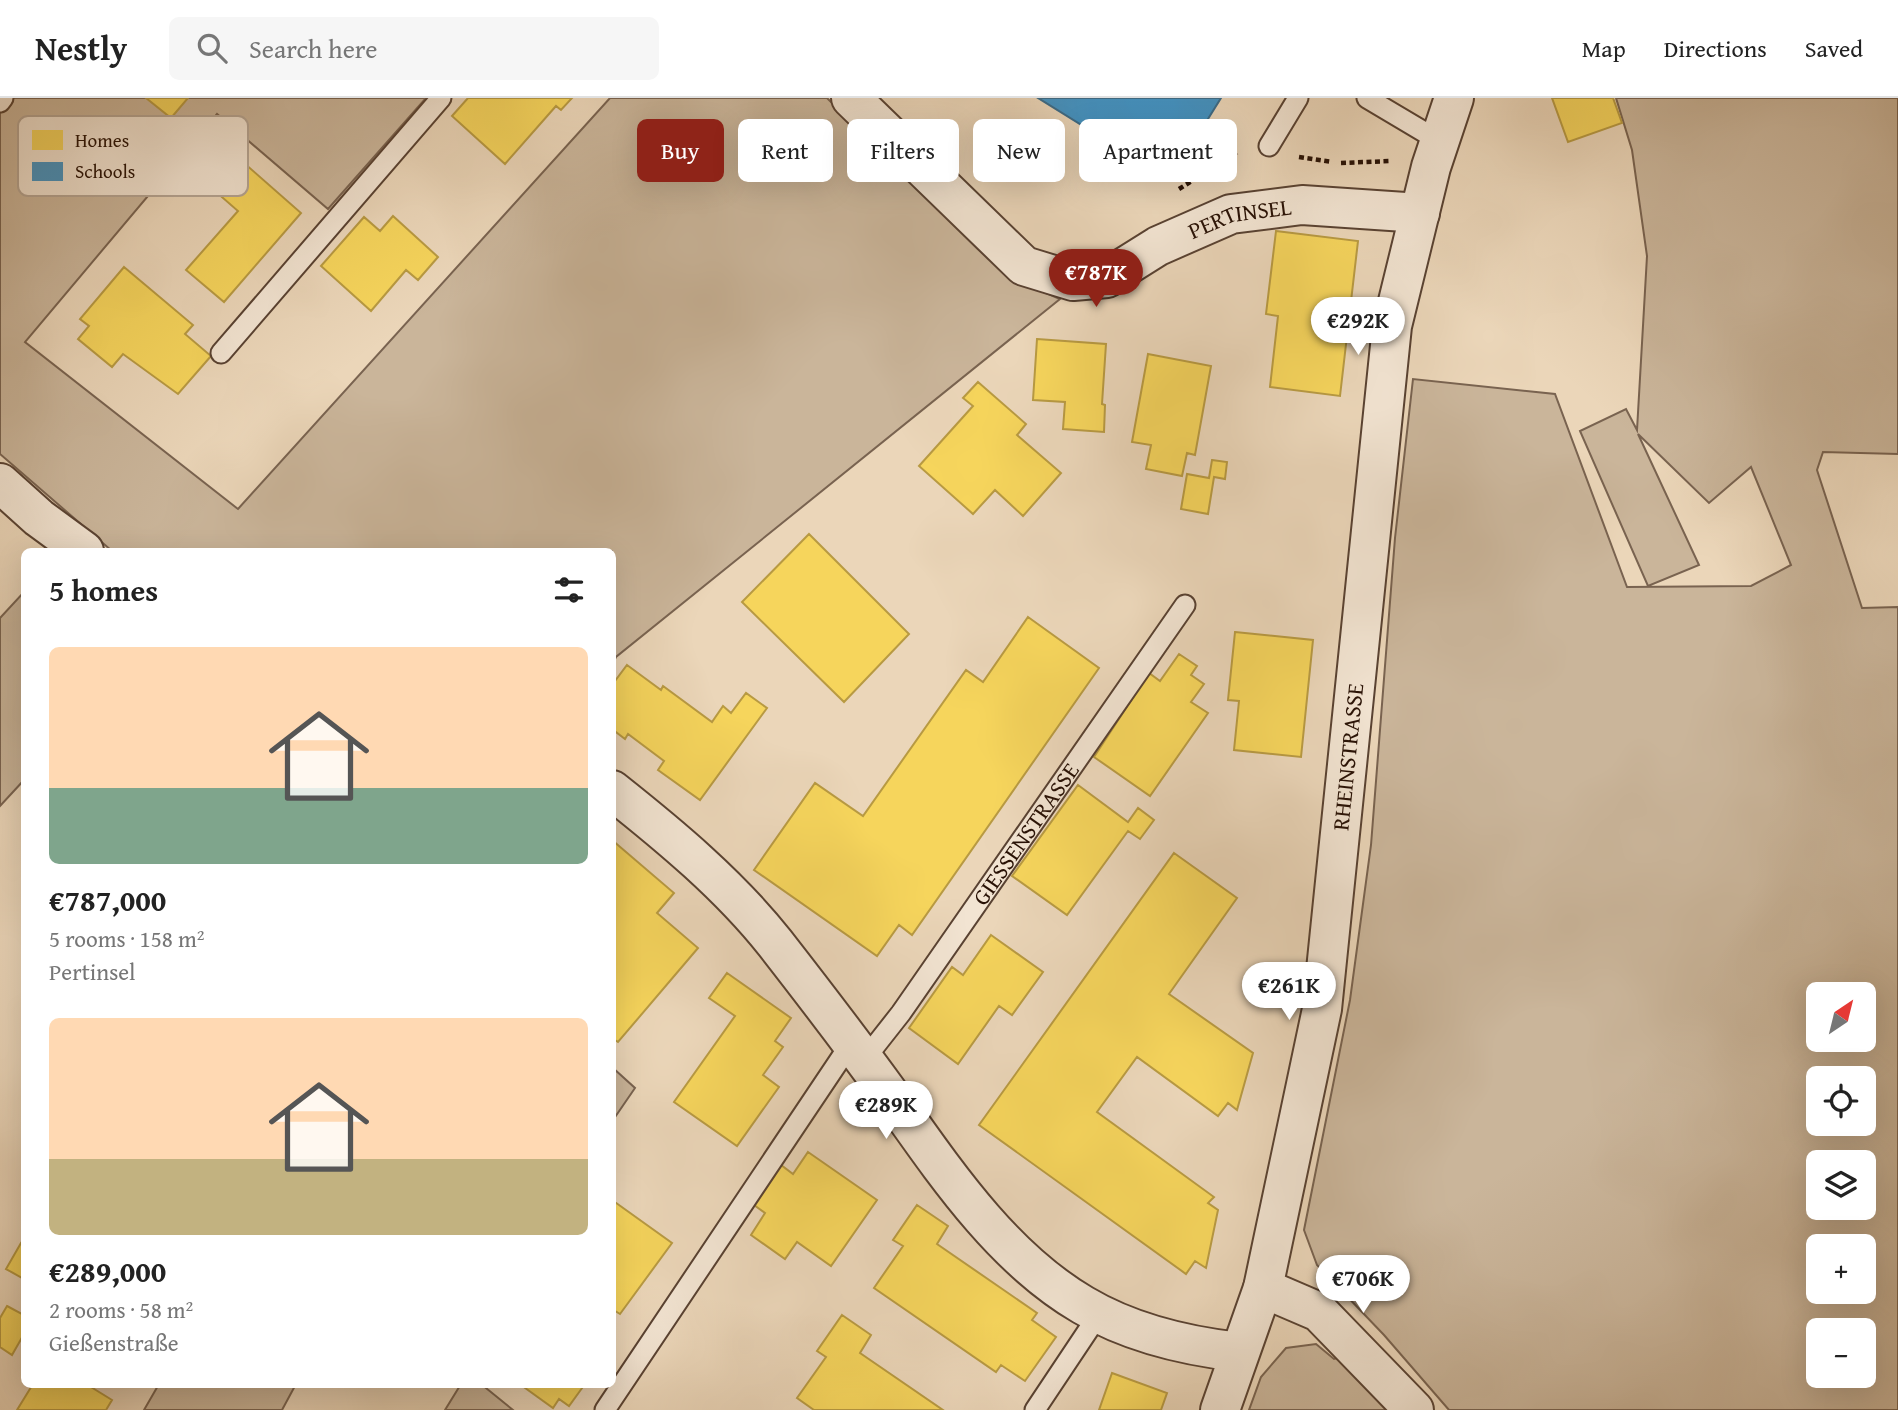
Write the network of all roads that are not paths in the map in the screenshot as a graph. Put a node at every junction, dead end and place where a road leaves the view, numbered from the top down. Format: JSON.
{"nodes":[{"id":1,"x":441,"y":98,"type":"edge"},
{"id":2,"x":851,"y":98,"type":"edge"},
{"id":3,"x":1298,"y":98,"type":"edge"},
{"id":4,"x":1367,"y":98,"type":"edge"},
{"id":5,"x":1454,"y":98,"type":"edge"},
{"id":6,"x":1441,"y":142,"type":"junction"},
{"id":7,"x":1269,"y":146,"type":"dead end"},
{"id":8,"x":1420,"y":213,"type":"junction"},
{"id":9,"x":221,"y":353,"type":"dead end"},
{"id":10,"x":0,"y":483,"type":"edge"},
{"id":11,"x":79,"y":548,"type":"edge"},
{"id":12,"x":1185,"y":605,"type":"dead end"},
{"id":13,"x":616,"y":794,"type":"edge"},
{"id":14,"x":858,"y":1052,"type":"junction"},
{"id":15,"x":1263,"y":1288,"type":"junction"},
{"id":16,"x":1099,"y":1314,"type":"junction"},
{"id":17,"x":1240,"y":1352,"type":"junction"},
{"id":18,"x":605,"y":1410,"type":"edge"},
{"id":19,"x":1035,"y":1410,"type":"edge"},
{"id":20,"x":1220,"y":1410,"type":"edge"},
{"id":21,"x":1414,"y":1410,"type":"edge"}],
"edges":[{"from":1,"to":9,"type":"lane"},
{"from":2,"to":8,"type":"street","name":"PERTINSEL"},
{"from":3,"to":7,"type":"lane"},
{"from":4,"to":6,"type":"lane"},
{"from":5,"to":6,"type":"street","name":"RHEINSTRASSE"},
{"from":6,"to":8,"type":"street","name":"RHEINSTRASSE"},
{"from":8,"to":15,"type":"street","name":"RHEINSTRASSE"},
{"from":10,"to":11,"type":"street"},
{"from":12,"to":14,"type":"lane","name":"GIESSENSTRASSE"},
{"from":13,"to":14,"type":"street"},
{"from":14,"to":16,"type":"street"},
{"from":14,"to":18,"type":"lane","name":"GIESSENSTRASSE"},
{"from":15,"to":17,"type":"street","name":"RHEINSTRASSE"},
{"from":15,"to":21,"type":"street"},
{"from":16,"to":17,"type":"street"},
{"from":16,"to":19,"type":"lane"},
{"from":17,"to":20,"type":"street","name":"RHEINSTRASSE"}]}
